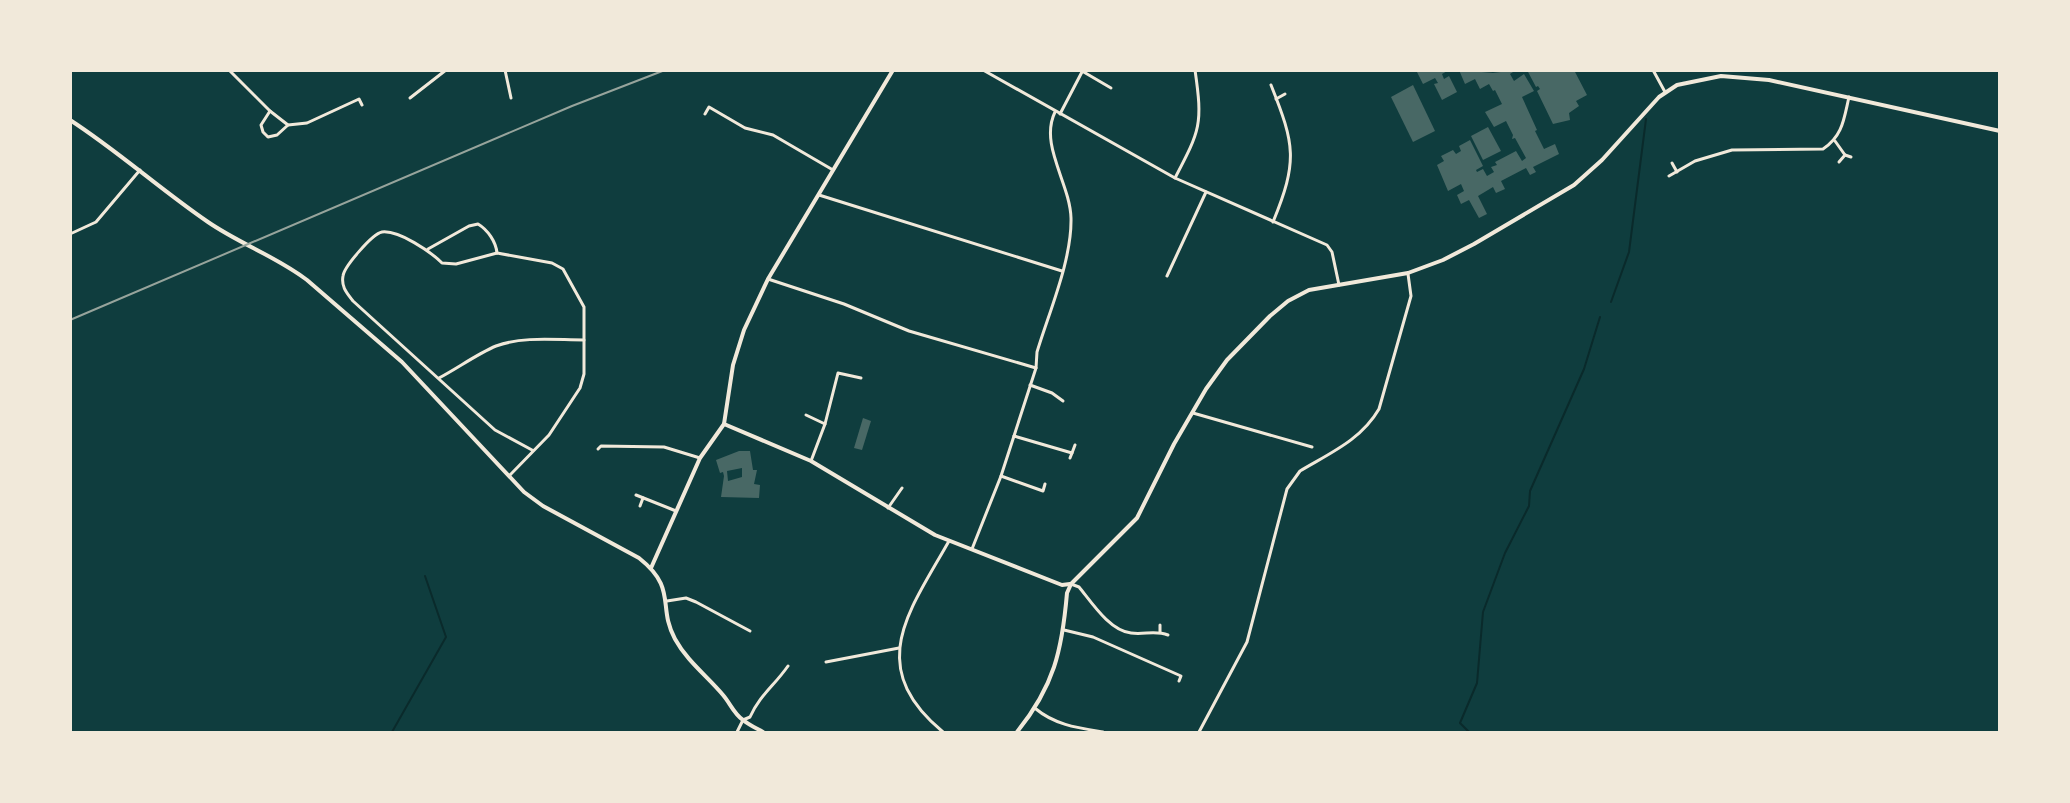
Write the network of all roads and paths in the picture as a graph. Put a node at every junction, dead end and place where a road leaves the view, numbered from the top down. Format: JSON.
{"nodes":[{"id":1,"x":229,"y":70,"type":"edge"},
{"id":2,"x":446,"y":70,"type":"edge"},
{"id":3,"x":504,"y":70,"type":"edge"},
{"id":4,"x":893,"y":70,"type":"edge"},
{"id":5,"x":983,"y":70,"type":"edge"},
{"id":6,"x":1195,"y":70,"type":"edge"},
{"id":7,"x":1653,"y":70,"type":"edge"},
{"id":8,"x":1082,"y":71,"type":"edge"},
{"id":9,"x":1271,"y":85,"type":"dead end"},
{"id":10,"x":1111,"y":88,"type":"dead end"},
{"id":11,"x":1665,"y":92,"type":"junction"},
{"id":12,"x":1285,"y":94,"type":"dead end"},
{"id":13,"x":1849,"y":97,"type":"junction"},
{"id":14,"x":410,"y":98,"type":"dead end"},
{"id":15,"x":511,"y":98,"type":"dead end"},
{"id":16,"x":1276,"y":99,"type":"junction"},
{"id":17,"x":362,"y":105,"type":"dead end"},
{"id":18,"x":270,"y":111,"type":"junction"},
{"id":19,"x":1055,"y":112,"type":"junction"},
{"id":20,"x":705,"y":114,"type":"dead end"},
{"id":21,"x":1060,"y":115,"type":"junction"},
{"id":22,"x":70,"y":120,"type":"edge"},
{"id":23,"x":288,"y":125,"type":"junction"},
{"id":24,"x":2000,"y":131,"type":"edge"},
{"id":25,"x":1835,"y":141,"type":"junction"},
{"id":26,"x":1845,"y":155,"type":"junction"},
{"id":27,"x":1851,"y":157,"type":"dead end"},
{"id":28,"x":1839,"y":162,"type":"dead end"},
{"id":29,"x":1672,"y":163,"type":"dead end"},
{"id":30,"x":140,"y":170,"type":"junction"},
{"id":31,"x":833,"y":170,"type":"junction"},
{"id":32,"x":1677,"y":172,"type":"junction"},
{"id":33,"x":1669,"y":176,"type":"dead end"},
{"id":34,"x":1175,"y":178,"type":"junction"},
{"id":35,"x":1206,"y":192,"type":"junction"},
{"id":36,"x":819,"y":195,"type":"junction"},
{"id":37,"x":1273,"y":222,"type":"junction"},
{"id":38,"x":70,"y":234,"type":"edge"},
{"id":39,"x":428,"y":249,"type":"junction"},
{"id":40,"x":497,"y":253,"type":"junction"},
{"id":41,"x":1062,"y":271,"type":"junction"},
{"id":42,"x":1407,"y":273,"type":"junction"},
{"id":43,"x":1167,"y":276,"type":"dead end"},
{"id":44,"x":768,"y":279,"type":"junction"},
{"id":45,"x":1339,"y":285,"type":"junction"},
{"id":46,"x":584,"y":340,"type":"junction"},
{"id":47,"x":1036,"y":368,"type":"junction"},
{"id":48,"x":439,"y":378,"type":"junction"},
{"id":49,"x":861,"y":378,"type":"dead end"},
{"id":50,"x":1030,"y":384,"type":"junction"},
{"id":51,"x":1063,"y":402,"type":"dead end"},
{"id":52,"x":1191,"y":413,"type":"junction"},
{"id":53,"x":806,"y":416,"type":"dead end"},
{"id":54,"x":724,"y":424,"type":"junction"},
{"id":55,"x":825,"y":424,"type":"junction"},
{"id":56,"x":1014,"y":436,"type":"junction"},
{"id":57,"x":600,"y":438,"type":"dead end"},
{"id":58,"x":1075,"y":445,"type":"dead end"},
{"id":59,"x":1312,"y":447,"type":"dead end"},
{"id":60,"x":532,"y":450,"type":"junction"},
{"id":61,"x":1072,"y":453,"type":"junction"},
{"id":62,"x":700,"y":458,"type":"junction"},
{"id":63,"x":1070,"y":458,"type":"dead end"},
{"id":64,"x":810,"y":461,"type":"junction"},
{"id":65,"x":1001,"y":476,"type":"junction"},
{"id":66,"x":508,"y":477,"type":"junction"},
{"id":67,"x":1045,"y":484,"type":"dead end"},
{"id":68,"x":902,"y":489,"type":"dead end"},
{"id":69,"x":1042,"y":491,"type":"junction"},
{"id":70,"x":636,"y":495,"type":"dead end"},
{"id":71,"x":643,"y":498,"type":"junction"},
{"id":72,"x":1040,"y":498,"type":"dead end"},
{"id":73,"x":640,"y":506,"type":"dead end"},
{"id":74,"x":888,"y":508,"type":"junction"},
{"id":75,"x":677,"y":511,"type":"junction"},
{"id":76,"x":949,"y":541,"type":"junction"},
{"id":77,"x":972,"y":549,"type":"junction"},
{"id":78,"x":651,"y":568,"type":"junction"},
{"id":79,"x":1071,"y":584,"type":"junction"},
{"id":80,"x":667,"y":601,"type":"junction"},
{"id":81,"x":1160,"y":625,"type":"dead end"},
{"id":82,"x":1064,"y":630,"type":"junction"},
{"id":83,"x":750,"y":631,"type":"dead end"},
{"id":84,"x":1160,"y":632,"type":"junction"},
{"id":85,"x":1168,"y":635,"type":"dead end"},
{"id":86,"x":899,"y":648,"type":"junction"},
{"id":87,"x":826,"y":662,"type":"dead end"},
{"id":88,"x":788,"y":666,"type":"dead end"},
{"id":89,"x":1179,"y":681,"type":"dead end"},
{"id":90,"x":1036,"y":709,"type":"junction"},
{"id":91,"x":743,"y":720,"type":"junction"},
{"id":92,"x":737,"y":732,"type":"edge"},
{"id":93,"x":763,"y":732,"type":"edge"},
{"id":94,"x":943,"y":732,"type":"edge"},
{"id":95,"x":1017,"y":732,"type":"edge"},
{"id":96,"x":1102,"y":732,"type":"edge"},
{"id":97,"x":1199,"y":732,"type":"edge"}],
"edges":[{"from":1,"to":18,"type":"street"},
{"from":2,"to":14,"type":"street"},
{"from":3,"to":15,"type":"street"},
{"from":4,"to":31,"type":"street"},
{"from":5,"to":19,"type":"street"},
{"from":6,"to":34,"type":"street"},
{"from":7,"to":11,"type":"street"},
{"from":8,"to":10,"type":"street"},
{"from":8,"to":21,"type":"street"},
{"from":9,"to":16,"type":"street"},
{"from":11,"to":13,"type":"street"},
{"from":11,"to":42,"type":"street"},
{"from":12,"to":16,"type":"street"},
{"from":13,"to":24,"type":"street"},
{"from":13,"to":25,"type":"street"},
{"from":16,"to":37,"type":"street"},
{"from":17,"to":23,"type":"street"},
{"from":18,"to":23,"type":"street"},
{"from":18,"to":23,"type":"street"},
{"from":19,"to":21,"type":"street"},
{"from":19,"to":41,"type":"street"},
{"from":20,"to":31,"type":"street"},
{"from":21,"to":34,"type":"street"},
{"from":22,"to":30,"type":"street"},
{"from":25,"to":26,"type":"street"},
{"from":25,"to":32,"type":"street"},
{"from":26,"to":27,"type":"street"},
{"from":26,"to":28,"type":"street"},
{"from":29,"to":32,"type":"street"},
{"from":30,"to":38,"type":"street"},
{"from":30,"to":66,"type":"street"},
{"from":31,"to":36,"type":"street"},
{"from":32,"to":33,"type":"street"},
{"from":34,"to":35,"type":"street"},
{"from":35,"to":37,"type":"street"},
{"from":35,"to":43,"type":"street"},
{"from":36,"to":41,"type":"street"},
{"from":36,"to":44,"type":"street"},
{"from":37,"to":45,"type":"street"},
{"from":39,"to":40,"type":"street"},
{"from":39,"to":40,"type":"street"},
{"from":39,"to":48,"type":"street"},
{"from":40,"to":46,"type":"street"},
{"from":41,"to":47,"type":"street"},
{"from":42,"to":45,"type":"street"},
{"from":42,"to":97,"type":"street"},
{"from":44,"to":47,"type":"street"},
{"from":44,"to":54,"type":"street"},
{"from":45,"to":52,"type":"street"},
{"from":46,"to":48,"type":"street"},
{"from":46,"to":60,"type":"street"},
{"from":47,"to":50,"type":"street"},
{"from":48,"to":60,"type":"street"},
{"from":49,"to":55,"type":"street"},
{"from":50,"to":51,"type":"street"},
{"from":50,"to":56,"type":"street"},
{"from":52,"to":59,"type":"street"},
{"from":52,"to":79,"type":"street"},
{"from":53,"to":55,"type":"street"},
{"from":54,"to":62,"type":"street"},
{"from":54,"to":64,"type":"street"},
{"from":55,"to":64,"type":"street"},
{"from":56,"to":61,"type":"street"},
{"from":56,"to":65,"type":"street"},
{"from":57,"to":62,"type":"street"},
{"from":58,"to":61,"type":"street"},
{"from":60,"to":66,"type":"street"},
{"from":61,"to":63,"type":"street"},
{"from":62,"to":75,"type":"street"},
{"from":64,"to":74,"type":"street"},
{"from":65,"to":69,"type":"street"},
{"from":65,"to":77,"type":"street"},
{"from":66,"to":78,"type":"street"},
{"from":67,"to":69,"type":"street"},
{"from":68,"to":74,"type":"street"},
{"from":69,"to":72,"type":"street"},
{"from":70,"to":71,"type":"street"},
{"from":71,"to":73,"type":"street"},
{"from":71,"to":75,"type":"street"},
{"from":74,"to":76,"type":"street"},
{"from":75,"to":78,"type":"street"},
{"from":76,"to":77,"type":"street"},
{"from":76,"to":86,"type":"street"},
{"from":77,"to":79,"type":"street"},
{"from":78,"to":80,"type":"street"},
{"from":79,"to":82,"type":"street"},
{"from":79,"to":84,"type":"street"},
{"from":80,"to":83,"type":"street"},
{"from":80,"to":91,"type":"street"},
{"from":81,"to":84,"type":"street"},
{"from":82,"to":89,"type":"street"},
{"from":82,"to":90,"type":"street"},
{"from":84,"to":85,"type":"street"},
{"from":86,"to":87,"type":"street"},
{"from":86,"to":94,"type":"street"},
{"from":88,"to":91,"type":"street"},
{"from":90,"to":95,"type":"street"},
{"from":90,"to":96,"type":"street"},
{"from":91,"to":92,"type":"street"},
{"from":91,"to":93,"type":"street"}]}
